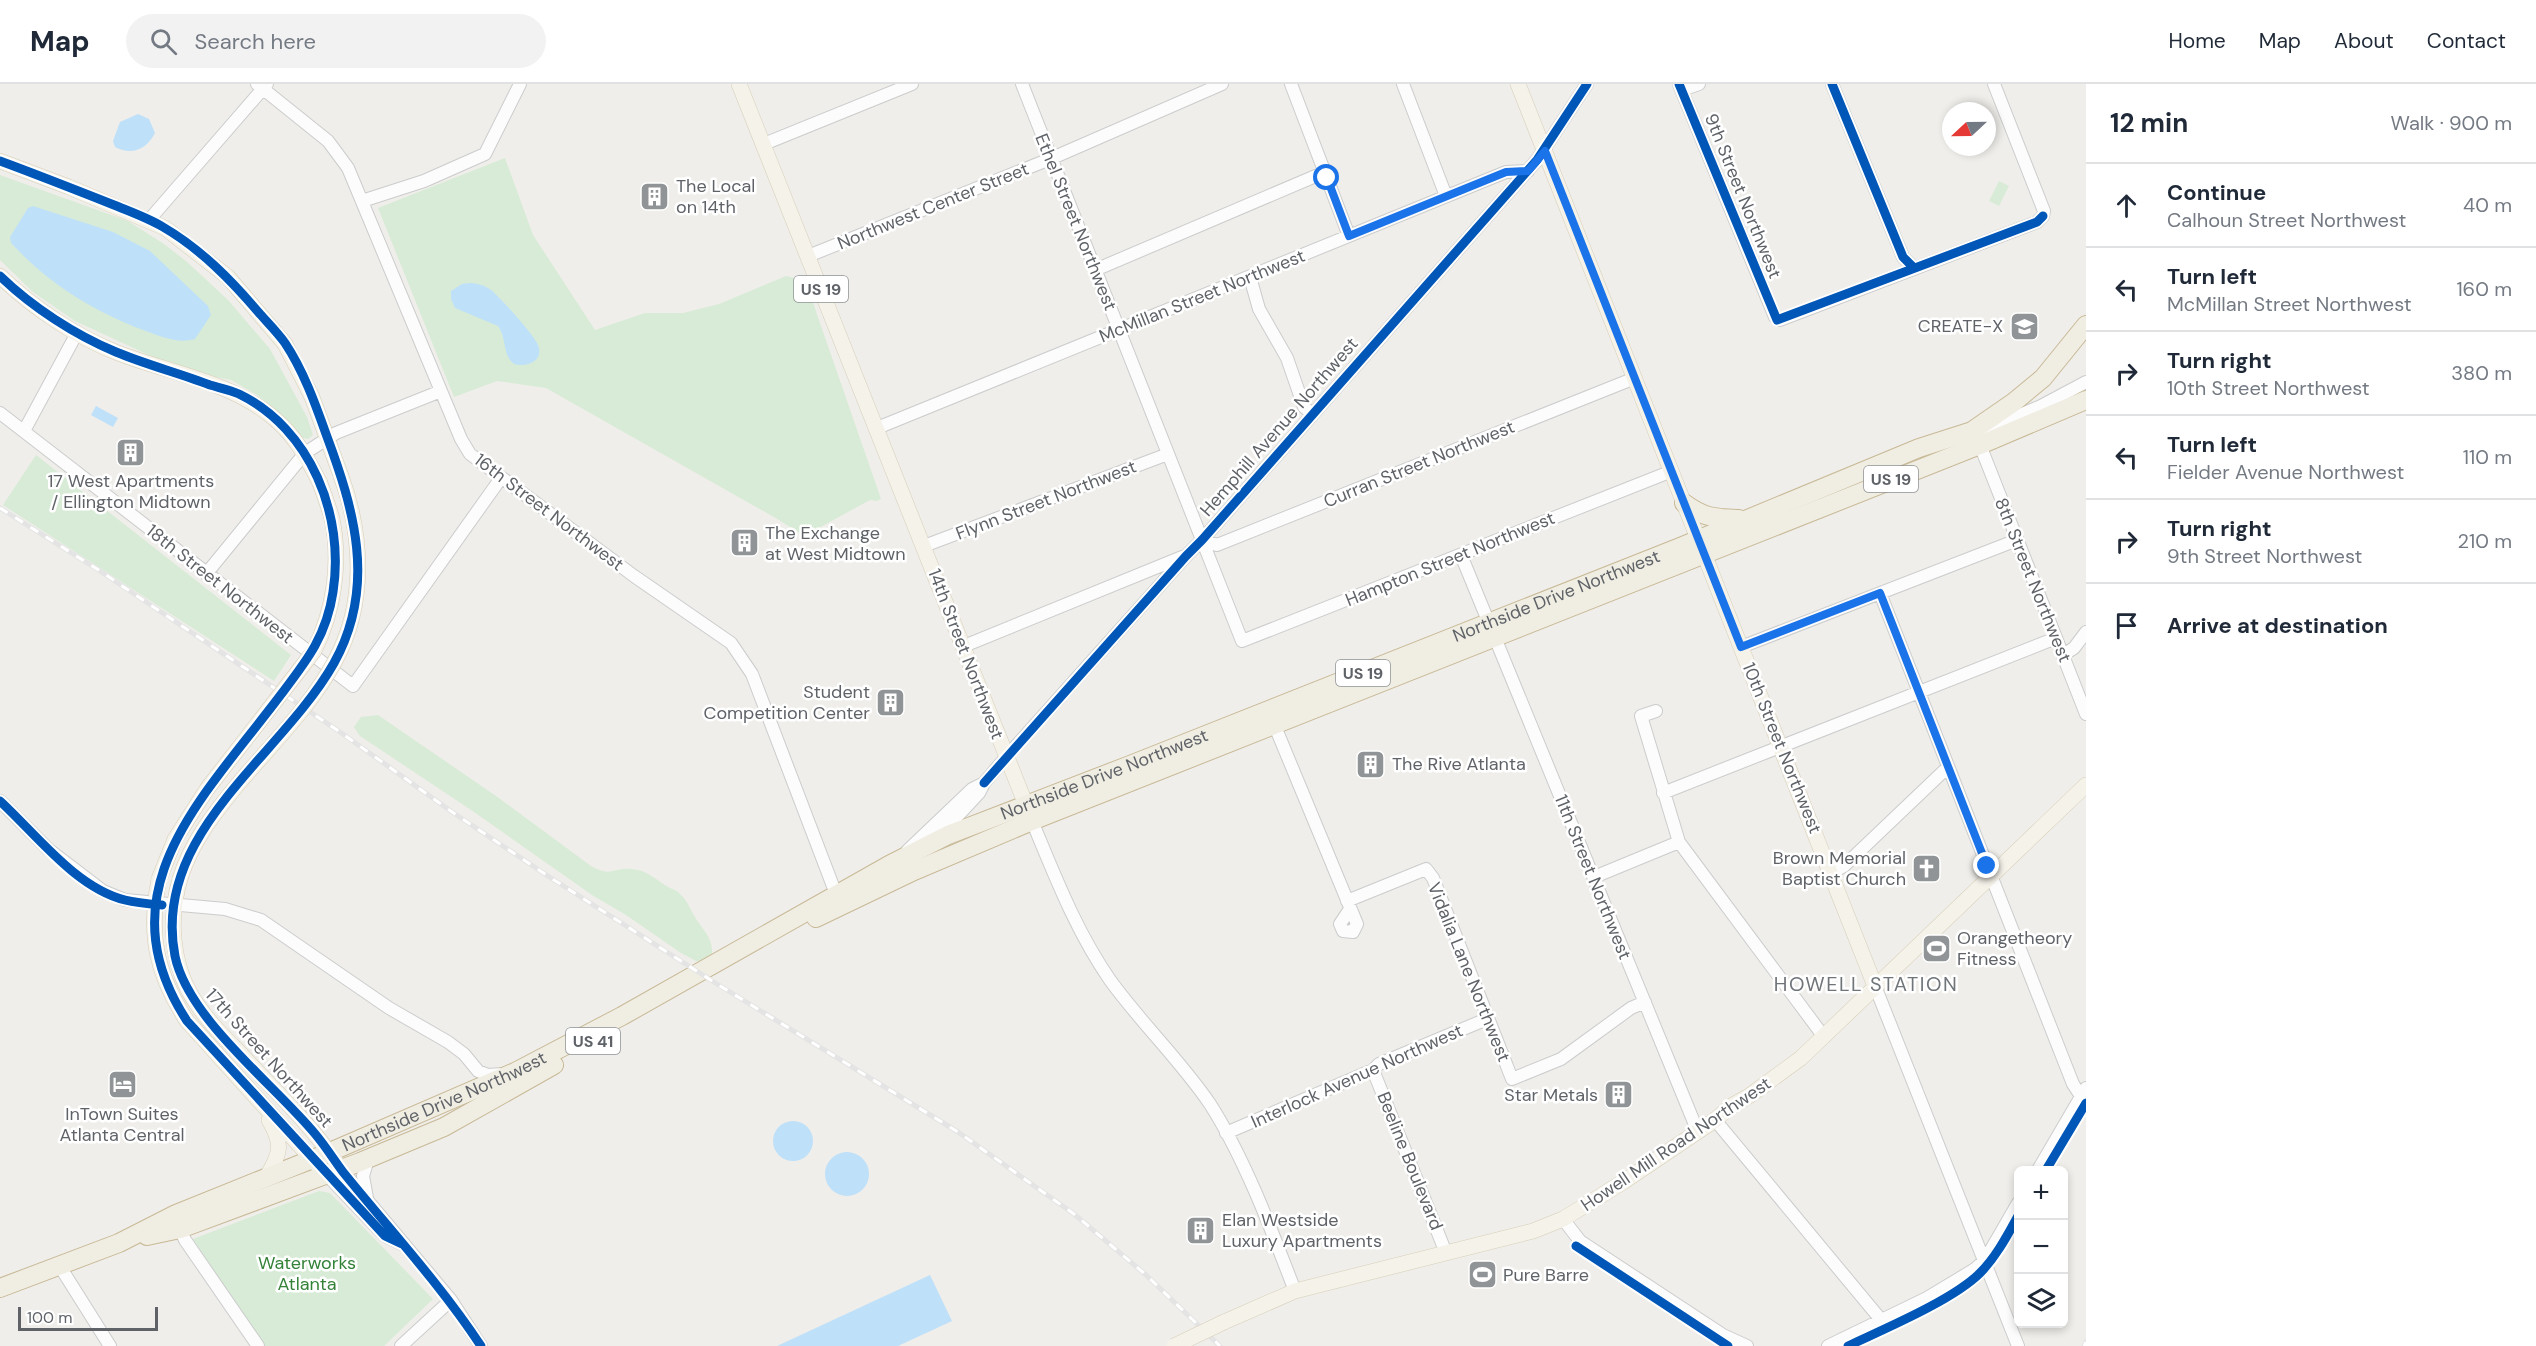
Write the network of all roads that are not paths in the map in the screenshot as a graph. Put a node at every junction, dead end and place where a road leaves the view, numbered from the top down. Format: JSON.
{"nodes":[{"id":1,"x":520,"y":84,"type":"edge"},
{"id":2,"x":739,"y":84,"type":"edge"},
{"id":3,"x":912,"y":84,"type":"edge"},
{"id":4,"x":1022,"y":84,"type":"edge"},
{"id":5,"x":1222,"y":84,"type":"edge"},
{"id":6,"x":1291,"y":84,"type":"edge"},
{"id":7,"x":1403,"y":84,"type":"edge"},
{"id":8,"x":1518,"y":84,"type":"edge"},
{"id":9,"x":1587,"y":84,"type":"edge"},
{"id":10,"x":1699,"y":84,"type":"edge"},
{"id":11,"x":1832,"y":84,"type":"edge"},
{"id":12,"x":1994,"y":84,"type":"edge"},
{"id":13,"x":263,"y":86,"type":"edge"},
{"id":14,"x":1680,"y":87,"type":"edge"},
{"id":15,"x":764,"y":144,"type":"junction"},
{"id":16,"x":1545,"y":151,"type":"junction"},
{"id":17,"x":1050,"y":159,"type":"junction"},
{"id":18,"x":0,"y":161,"type":"edge"},
{"id":19,"x":1528,"y":171,"type":"junction"},
{"id":20,"x":1325,"y":172,"type":"junction"},
{"id":21,"x":1446,"y":196,"type":"junction"},
{"id":22,"x":362,"y":201,"type":"junction"},
{"id":23,"x":149,"y":220,"type":"junction"},
{"id":24,"x":1349,"y":236,"type":"junction"},
{"id":25,"x":808,"y":256,"type":"junction"},
{"id":26,"x":1914,"y":268,"type":"junction"},
{"id":27,"x":1095,"y":270,"type":"junction"},
{"id":28,"x":0,"y":276,"type":"edge"},
{"id":29,"x":1250,"y":277,"type":"junction"},
{"id":30,"x":2086,"y":325,"type":"edge"},
{"id":31,"x":1119,"y":330,"type":"junction"},
{"id":32,"x":77,"y":333,"type":"junction"},
{"id":33,"x":1635,"y":378,"type":"junction"},
{"id":34,"x":2086,"y":382,"type":"edge"},
{"id":35,"x":441,"y":391,"type":"junction"},
{"id":36,"x":2086,"y":400,"type":"edge"},
{"id":37,"x":2041,"y":405,"type":"junction"},
{"id":38,"x":0,"y":413,"type":"edge"},
{"id":39,"x":1312,"y":414,"type":"junction"},
{"id":40,"x":877,"y":428,"type":"junction"},
{"id":41,"x":24,"y":431,"type":"junction"},
{"id":42,"x":328,"y":439,"type":"junction"},
{"id":43,"x":1980,"y":439,"type":"junction"},
{"id":44,"x":305,"y":453,"type":"junction"},
{"id":45,"x":1168,"y":454,"type":"junction"},
{"id":46,"x":1672,"y":471,"type":"junction"},
{"id":47,"x":501,"y":478,"type":"junction"},
{"id":48,"x":1684,"y":503,"type":"junction"},
{"id":49,"x":1744,"y":519,"type":"junction"},
{"id":50,"x":1202,"y":540,"type":"junction"},
{"id":51,"x":2017,"y":540,"type":"junction"},
{"id":52,"x":924,"y":546,"type":"junction"},
{"id":53,"x":1701,"y":546,"type":"junction"},
{"id":54,"x":1461,"y":555,"type":"junction"},
{"id":55,"x":1186,"y":556,"type":"junction"},
{"id":56,"x":206,"y":573,"type":"junction"},
{"id":57,"x":1880,"y":593,"type":"junction"},
{"id":58,"x":1237,"y":627,"type":"joint"},
{"id":59,"x":1491,"y":630,"type":"junction"},
{"id":60,"x":2086,"y":632,"type":"edge"},
{"id":61,"x":2056,"y":638,"type":"junction"},
{"id":62,"x":964,"y":646,"type":"junction"},
{"id":63,"x":1741,"y":647,"type":"junction"},
{"id":64,"x":2063,"y":655,"type":"junction"},
{"id":65,"x":1353,"y":677,"type":"junction"},
{"id":66,"x":1918,"y":692,"type":"junction"},
{"id":67,"x":1656,"y":711,"type":"dead end"},
{"id":68,"x":2086,"y":714,"type":"edge"},
{"id":69,"x":1274,"y":724,"type":"junction"},
{"id":70,"x":1781,"y":747,"type":"junction"},
{"id":71,"x":1007,"y":756,"type":"junction"},
{"id":72,"x":1948,"y":767,"type":"junction"},
{"id":73,"x":984,"y":783,"type":"junction"},
{"id":74,"x":2086,"y":785,"type":"edge"},
{"id":75,"x":1663,"y":793,"type":"junction"},
{"id":76,"x":0,"y":801,"type":"edge"},
{"id":77,"x":1029,"y":813,"type":"junction"},
{"id":78,"x":933,"y":842,"type":"junction"},
{"id":79,"x":1679,"y":842,"type":"junction"},
{"id":80,"x":896,"y":861,"type":"junction"},
{"id":81,"x":914,"y":870,"type":"junction"},
{"id":82,"x":1831,"y":873,"type":"junction"},
{"id":83,"x":1990,"y":875,"type":"junction"},
{"id":84,"x":1593,"y":877,"type":"junction"},
{"id":85,"x":836,"y":894,"type":"junction"},
{"id":86,"x":154,"y":904,"type":"junction"},
{"id":87,"x":174,"y":906,"type":"junction"},
{"id":88,"x":1875,"y":986,"type":"junction"},
{"id":89,"x":1645,"y":1002,"type":"junction"},
{"id":90,"x":1487,"y":1019,"type":"junction"},
{"id":91,"x":1824,"y":1037,"type":"junction"},
{"id":92,"x":464,"y":1054,"type":"junction"},
{"id":93,"x":1373,"y":1070,"type":"junction"},
{"id":94,"x":515,"y":1072,"type":"junction"},
{"id":95,"x":2084,"y":1092,"type":"edge"},
{"id":96,"x":471,"y":1093,"type":"junction"},
{"id":97,"x":256,"y":1097,"type":"junction"},
{"id":98,"x":1715,"y":1120,"type":"junction"},
{"id":99,"x":1226,"y":1132,"type":"junction"},
{"id":100,"x":1698,"y":1132,"type":"junction"},
{"id":101,"x":321,"y":1156,"type":"junction"},
{"id":102,"x":368,"y":1159,"type":"junction"},
{"id":103,"x":2040,"y":1166,"type":"edge"},
{"id":104,"x":334,"y":1172,"type":"junction"},
{"id":105,"x":267,"y":1176,"type":"junction"},
{"id":106,"x":369,"y":1202,"type":"junction"},
{"id":107,"x":2014,"y":1211,"type":"edge"},
{"id":108,"x":1563,"y":1219,"type":"junction"},
{"id":109,"x":180,"y":1229,"type":"junction"},
{"id":110,"x":119,"y":1243,"type":"junction"},
{"id":111,"x":408,"y":1247,"type":"junction"},
{"id":112,"x":1446,"y":1253,"type":"junction"},
{"id":113,"x":1985,"y":1260,"type":"junction"},
{"id":114,"x":59,"y":1265,"type":"junction"},
{"id":115,"x":0,"y":1288,"type":"edge"},
{"id":116,"x":1295,"y":1291,"type":"junction"},
{"id":117,"x":451,"y":1300,"type":"junction"},
{"id":118,"x":1882,"y":1321,"type":"junction"},
{"id":119,"x":110,"y":1346,"type":"edge"},
{"id":120,"x":258,"y":1346,"type":"edge"},
{"id":121,"x":401,"y":1346,"type":"edge"},
{"id":122,"x":481,"y":1346,"type":"edge"},
{"id":123,"x":1174,"y":1346,"type":"edge"},
{"id":124,"x":1747,"y":1346,"type":"edge"},
{"id":125,"x":1828,"y":1346,"type":"edge"},
{"id":126,"x":2018,"y":1346,"type":"edge"}],
"edges":[{"from":1,"to":22,"type":"street"},
{"from":2,"to":15,"type":"main road","name":"14th Street Northwest","number":"US 19"},
{"from":3,"to":15,"type":"street"},
{"from":4,"to":17,"type":"street","name":"Ethel Street Northwest"},
{"from":5,"to":17,"type":"street","name":"Northwest Center Street"},
{"from":6,"to":20,"type":"street"},
{"from":7,"to":21,"type":"street"},
{"from":8,"to":16,"type":"main road","name":"10th Street Northwest"},
{"from":9,"to":16,"type":"street","name":"Hemphill Avenue Northwest"},
{"from":10,"to":14,"type":"street"},
{"from":11,"to":26,"type":"street"},
{"from":12,"to":26,"type":"street"},
{"from":13,"to":22,"type":"street","name":"16th Street Northwest"},
{"from":13,"to":23,"type":"street"},
{"from":14,"to":26,"type":"street","name":"9th Street Northwest"},
{"from":15,"to":25,"type":"main road","name":"14th Street Northwest","number":"US 19"},
{"from":16,"to":19,"type":"street","name":"Hemphill Avenue Northwest"},
{"from":16,"to":33,"type":"main road","name":"10th Street Northwest"},
{"from":17,"to":25,"type":"street","name":"Northwest Center Street"},
{"from":17,"to":27,"type":"street","name":"Ethel Street Northwest"},
{"from":18,"to":23,"type":"main road","name":"17th Street Northwest"},
{"from":19,"to":21,"type":"street","name":"McMillan Street Northwest"},
{"from":19,"to":39,"type":"street","name":"Hemphill Avenue Northwest"},
{"from":20,"to":24,"type":"street"},
{"from":20,"to":27,"type":"street"},
{"from":21,"to":24,"type":"street","name":"McMillan Street Northwest"},
{"from":22,"to":35,"type":"street","name":"16th Street Northwest"},
{"from":23,"to":42,"type":"main road","name":"17th Street Northwest"},
{"from":24,"to":29,"type":"street","name":"McMillan Street Northwest"},
{"from":25,"to":40,"type":"main road","name":"14th Street Northwest","number":"US 19"},
{"from":27,"to":31,"type":"street","name":"Ethel Street Northwest"},
{"from":28,"to":32,"type":"main road","name":"17th Street Northwest"},
{"from":29,"to":31,"type":"street","name":"McMillan Street Northwest"},
{"from":29,"to":39,"type":"street"},
{"from":30,"to":43,"type":"highway","name":"Northside Drive Northwest","number":"US 19"},
{"from":31,"to":40,"type":"street","name":"McMillan Street Northwest"},
{"from":31,"to":45,"type":"street","name":"Ethel Street Northwest"},
{"from":32,"to":41,"type":"street"},
{"from":32,"to":44,"type":"main road","name":"17th Street Northwest"},
{"from":33,"to":46,"type":"main road","name":"10th Street Northwest"},
{"from":33,"to":50,"type":"street","name":"Curran Street Northwest"},
{"from":34,"to":37,"type":"street"},
{"from":35,"to":42,"type":"street"},
{"from":35,"to":47,"type":"street","name":"16th Street Northwest"},
{"from":36,"to":43,"type":"highway","name":"Northside Drive Northwest","number":"US 19"},
{"from":37,"to":43,"type":"street"},
{"from":37,"to":43,"type":"street"},
{"from":38,"to":41,"type":"street","name":"18th Street Northwest"},
{"from":39,"to":50,"type":"street","name":"Hemphill Avenue Northwest"},
{"from":40,"to":52,"type":"main road","name":"14th Street Northwest","number":"US 19"},
{"from":41,"to":56,"type":"street","name":"18th Street Northwest"},
{"from":42,"to":44,"type":"street"},
{"from":42,"to":87,"type":"main road","name":"17th Street Northwest","bridge":true},
{"from":43,"to":49,"type":"highway","name":"Northside Drive Northwest","number":"US 19"},
{"from":43,"to":51,"type":"street","name":"8th Street Northwest"},
{"from":43,"to":53,"type":"highway","name":"Northside Drive Northwest","number":"US 19"},
{"from":44,"to":56,"type":"street"},
{"from":44,"to":86,"type":"main road","name":"17th Street Northwest","bridge":true},
{"from":45,"to":50,"type":"street","name":"Ethel Street Northwest"},
{"from":45,"to":52,"type":"street","name":"Flynn Street Northwest"},
{"from":46,"to":48,"type":"main road","name":"10th Street Northwest"},
{"from":46,"to":54,"type":"street","name":"Hampton Street Northwest"},
{"from":47,"to":56,"type":"street","name":"18th Street Northwest"},
{"from":47,"to":85,"type":"street","name":"16th Street Northwest"},
{"from":48,"to":49,"type":"highway"},
{"from":48,"to":53,"type":"main road","name":"10th Street Northwest"},
{"from":49,"to":53,"type":"highway","name":"Northside Drive Northwest","number":"US 19"},
{"from":50,"to":55,"type":"street","name":"Hemphill Avenue Northwest"},
{"from":50,"to":58,"type":"street","name":"Ethel Street Northwest"},
{"from":51,"to":57,"type":"street"},
{"from":51,"to":61,"type":"street","name":"8th Street Northwest"},
{"from":52,"to":62,"type":"main road","name":"14th Street Northwest","number":"US 19"},
{"from":53,"to":59,"type":"highway","name":"Northside Drive Northwest","number":"US 19"},
{"from":53,"to":63,"type":"main road","name":"10th Street Northwest"},
{"from":54,"to":58,"type":"street","name":"Hampton Street Northwest"},
{"from":54,"to":59,"type":"street","name":"11th Street Northwest"},
{"from":55,"to":62,"type":"street"},
{"from":55,"to":71,"type":"street","name":"Hemphill Avenue Northwest"},
{"from":57,"to":63,"type":"street"},
{"from":57,"to":66,"type":"street"},
{"from":59,"to":65,"type":"highway","name":"Northside Drive Northwest","number":"US 19"},
{"from":59,"to":69,"type":"highway","name":"Northside Drive Northwest","number":"US 19"},
{"from":59,"to":84,"type":"street","name":"11th Street Northwest"},
{"from":60,"to":64,"type":"street"},
{"from":61,"to":64,"type":"street","name":"8th Street Northwest"},
{"from":61,"to":66,"type":"street"},
{"from":62,"to":71,"type":"main road","name":"14th Street Northwest","number":"US 19"},
{"from":63,"to":70,"type":"main road","name":"10th Street Northwest"},
{"from":64,"to":68,"type":"street","name":"8th Street Northwest"},
{"from":65,"to":69,"type":"highway"},
{"from":65,"to":77,"type":"highway","name":"Northside Drive Northwest","number":"US 19"},
{"from":66,"to":70,"type":"street"},
{"from":66,"to":72,"type":"street"},
{"from":67,"to":75,"type":"street"},
{"from":69,"to":77,"type":"highway","name":"Northside Drive Northwest","number":"US 19"},
{"from":69,"to":90,"type":"street","name":"Vidalia Lane Northwest"},
{"from":70,"to":75,"type":"street"},
{"from":70,"to":82,"type":"main road","name":"10th Street Northwest"},
{"from":71,"to":73,"type":"street","name":"Hemphill Avenue Northwest"},
{"from":71,"to":77,"type":"main road","name":"14th Street Northwest","number":"US 19"},
{"from":72,"to":82,"type":"street"},
{"from":72,"to":83,"type":"street"},
{"from":73,"to":78,"type":"street","name":"Hemphill Avenue Northwest"},
{"from":73,"to":80,"type":"street","name":"Hemphill Avenue Northwest"},
{"from":74,"to":83,"type":"main road","name":"Howell Mill Road Northwest"},
{"from":75,"to":79,"type":"street"},
{"from":76,"to":86,"type":"street"},
{"from":77,"to":78,"type":"highway","name":"Northside Drive Northwest","number":"US 41"},
{"from":77,"to":81,"type":"highway","name":"Northside Drive Northwest","number":"US 41"},
{"from":77,"to":99,"type":"street","name":"14th Street Northwest"},
{"from":78,"to":80,"type":"highway","name":"Northside Drive Northwest","number":"US 41"},
{"from":78,"to":81,"type":"street","name":"Hemphill Avenue Northwest"},
{"from":79,"to":84,"type":"street"},
{"from":79,"to":91,"type":"street"},
{"from":80,"to":85,"type":"highway","name":"Northside Drive Northwest","number":"US 41"},
{"from":81,"to":102,"type":"highway","name":"Northside Drive Northwest","number":"US 41"},
{"from":82,"to":88,"type":"main road","name":"10th Street Northwest"},
{"from":83,"to":88,"type":"main road","name":"Howell Mill Road Northwest"},
{"from":83,"to":95,"type":"street"},
{"from":84,"to":89,"type":"street","name":"11th Street Northwest"},
{"from":85,"to":94,"type":"highway","name":"Northside Drive Northwest","number":"US 41"},
{"from":86,"to":87,"type":"street"},
{"from":86,"to":97,"type":"main road","name":"17th Street Northwest"},
{"from":87,"to":92,"type":"street"},
{"from":87,"to":101,"type":"main road","name":"17th Street Northwest"},
{"from":88,"to":91,"type":"main road","name":"Howell Mill Road Northwest"},
{"from":88,"to":113,"type":"street","name":"10th Street Northwest"},
{"from":89,"to":90,"type":"street","name":"Vidalia Lane Northwest"},
{"from":89,"to":100,"type":"street","name":"11th Street Northwest"},
{"from":90,"to":93,"type":"street","name":"Interlock Avenue Northwest"},
{"from":91,"to":98,"type":"main road","name":"Howell Mill Road Northwest"},
{"from":92,"to":94,"type":"street"},
{"from":92,"to":96,"type":"street"},
{"from":93,"to":99,"type":"street","name":"Interlock Avenue Northwest"},
{"from":93,"to":112,"type":"street","name":"Beeline Boulevard"},
{"from":94,"to":96,"type":"highway","name":"Northside Drive Northwest","number":"US 41"},
{"from":95,"to":103,"type":"street"},
{"from":96,"to":101,"type":"highway","name":"Northside Drive Northwest","number":"US 41"},
{"from":97,"to":101,"type":"main road","name":"17th Street Northwest"},
{"from":97,"to":105,"type":"main road"},
{"from":98,"to":100,"type":"main road","name":"Howell Mill Road Northwest"},
{"from":98,"to":118,"type":"street"},
{"from":99,"to":116,"type":"street","name":"14th Street Northwest"},
{"from":100,"to":108,"type":"main road","name":"Howell Mill Road Northwest"},
{"from":101,"to":104,"type":"main road","name":"17th Street Northwest"},
{"from":101,"to":105,"type":"highway","name":"Northside Drive Northwest","number":"US 41"},
{"from":102,"to":104,"type":"highway","name":"Northside Drive Northwest","number":"US 41"},
{"from":102,"to":106,"type":"street"},
{"from":104,"to":106,"type":"street","name":"17th Street Northwest"},
{"from":104,"to":109,"type":"highway","name":"Northside Drive Northwest","number":"US 41"},
{"from":104,"to":111,"type":"street","name":"17th Street Northwest"},
{"from":105,"to":110,"type":"highway","name":"Northside Drive Northwest","number":"US 41"},
{"from":106,"to":111,"type":"street","name":"17th Street Northwest"},
{"from":107,"to":113,"type":"street"},
{"from":108,"to":112,"type":"main road","name":"Howell Mill Road Northwest"},
{"from":108,"to":124,"type":"street"},
{"from":109,"to":110,"type":"highway","name":"Northside Drive Northwest","number":"US 41"},
{"from":109,"to":120,"type":"street"},
{"from":110,"to":114,"type":"highway","name":"Northside Drive Northwest","number":"US 41"},
{"from":111,"to":117,"type":"street","name":"17th Street Northwest"},
{"from":112,"to":116,"type":"main road","name":"Howell Mill Road Northwest"},
{"from":113,"to":118,"type":"street"},
{"from":113,"to":126,"type":"street","name":"10th Street Northwest"},
{"from":114,"to":115,"type":"highway","name":"Northside Drive Northwest","number":"US 41"},
{"from":114,"to":119,"type":"street"},
{"from":116,"to":123,"type":"main road","name":"Howell Mill Road Northwest","bridge":true},
{"from":117,"to":121,"type":"street"},
{"from":117,"to":122,"type":"street","name":"17th Street Northwest"},
{"from":118,"to":125,"type":"street"}]}
